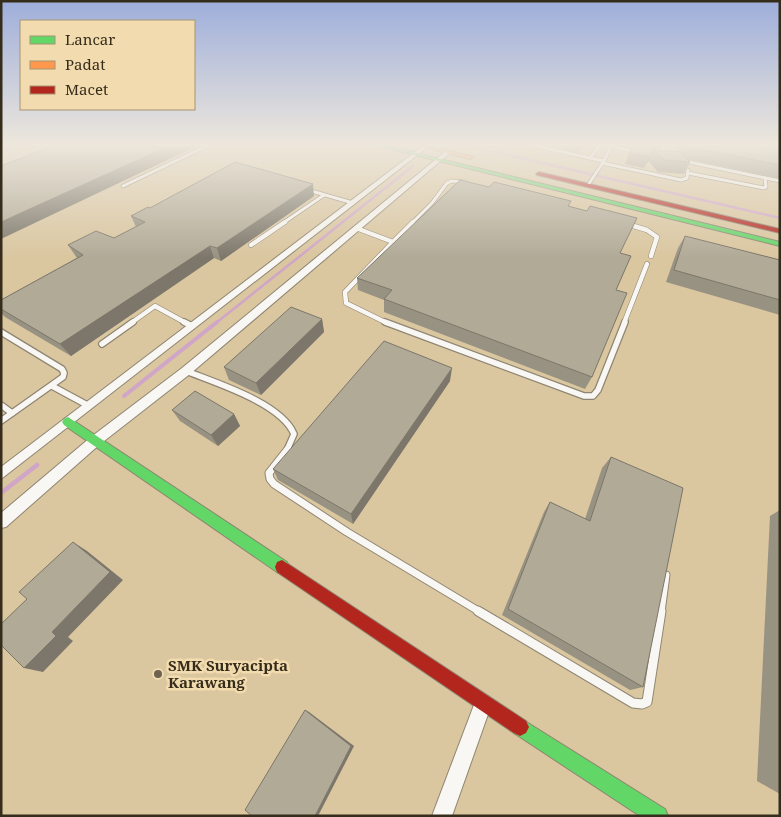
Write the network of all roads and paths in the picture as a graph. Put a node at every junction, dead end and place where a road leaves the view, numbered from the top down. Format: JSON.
{"nodes":[{"id":1,"x":131,"y":182,"type":"edge"},
{"id":2,"x":379,"y":182,"type":"edge"},
{"id":3,"x":412,"y":182,"type":"edge"},
{"id":4,"x":453,"y":182,"type":"edge"},
{"id":5,"x":463,"y":182,"type":"edge"},
{"id":6,"x":525,"y":182,"type":"edge"},
{"id":7,"x":585,"y":182,"type":"edge"},
{"id":8,"x":736,"y":182,"type":"edge"},
{"id":9,"x":765,"y":182,"type":"edge"},
{"id":10,"x":589,"y":183,"type":"joint"},
{"id":11,"x":469,"y":184,"type":"edge"},
{"id":12,"x":123,"y":186,"type":"dead end"},
{"id":13,"x":299,"y":187,"type":"edge"},
{"id":14,"x":324,"y":195,"type":"junction"},
{"id":15,"x":354,"y":204,"type":"junction"},
{"id":16,"x":623,"y":223,"type":"edge"},
{"id":17,"x":356,"y":228,"type":"junction"},
{"id":18,"x":780,"y":231,"type":"edge"},
{"id":19,"x":393,"y":242,"type":"junction"},
{"id":20,"x":251,"y":244,"type":"dead end"},
{"id":21,"x":780,"y":244,"type":"edge"},
{"id":22,"x":650,"y":256,"type":"dead end"},
{"id":23,"x":647,"y":264,"type":"dead end"},
{"id":24,"x":192,"y":326,"type":"junction"},
{"id":25,"x":1,"y":332,"type":"edge"},
{"id":26,"x":102,"y":344,"type":"dead end"},
{"id":27,"x":186,"y":371,"type":"junction"},
{"id":28,"x":52,"y":386,"type":"junction"},
{"id":29,"x":1,"y":405,"type":"edge"},
{"id":30,"x":88,"y":406,"type":"junction"},
{"id":31,"x":12,"y":413,"type":"junction"},
{"id":32,"x":1,"y":421,"type":"edge"},
{"id":33,"x":68,"y":422,"type":"junction"},
{"id":34,"x":95,"y":441,"type":"junction"},
{"id":35,"x":1,"y":474,"type":"edge"},
{"id":36,"x":1,"y":522,"type":"edge"},
{"id":37,"x":666,"y":575,"type":"edge"},
{"id":38,"x":482,"y":703,"type":"junction"},
{"id":39,"x":634,"y":800,"type":"junction"},
{"id":40,"x":442,"y":816,"type":"edge"},
{"id":41,"x":633,"y":816,"type":"edge"},
{"id":42,"x":658,"y":816,"type":"edge"}],
"edges":[{"from":1,"to":12,"type":"lane"},
{"from":2,"to":15,"type":"street"},
{"from":3,"to":17,"type":"street"},
{"from":4,"to":19,"type":"lane"},
{"from":5,"to":11,"type":"lane"},
{"from":6,"to":21,"type":"street"},
{"from":7,"to":10,"type":"street"},
{"from":8,"to":9,"type":"lane"},
{"from":10,"to":18,"type":"street"},
{"from":13,"to":14,"type":"lane"},
{"from":14,"to":15,"type":"lane"},
{"from":14,"to":20,"type":"lane"},
{"from":15,"to":24,"type":"street"},
{"from":16,"to":22,"type":"lane"},
{"from":17,"to":19,"type":"lane"},
{"from":17,"to":27,"type":"street"},
{"from":19,"to":23,"type":"lane"},
{"from":24,"to":26,"type":"lane"},
{"from":24,"to":30,"type":"street"},
{"from":25,"to":28,"type":"lane"},
{"from":27,"to":34,"type":"street"},
{"from":27,"to":37,"type":"lane"},
{"from":28,"to":30,"type":"lane"},
{"from":28,"to":31,"type":"lane"},
{"from":29,"to":31,"type":"lane"},
{"from":30,"to":33,"type":"street"},
{"from":31,"to":32,"type":"lane"},
{"from":33,"to":34,"type":"street"},
{"from":33,"to":35,"type":"street"},
{"from":34,"to":36,"type":"street"},
{"from":34,"to":38,"type":"street"},
{"from":38,"to":39,"type":"street"},
{"from":38,"to":40,"type":"street"},
{"from":39,"to":41,"type":"lane"},
{"from":39,"to":42,"type":"street"}]}
